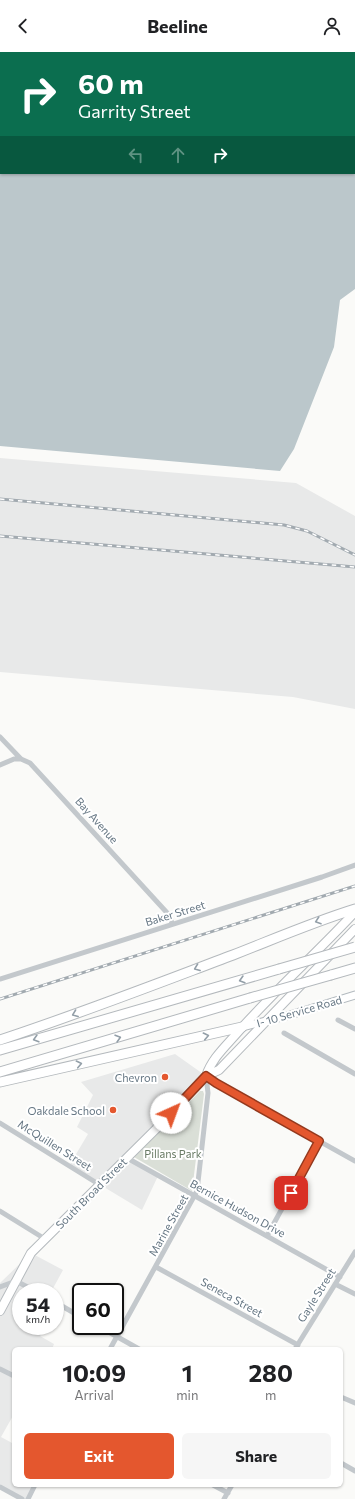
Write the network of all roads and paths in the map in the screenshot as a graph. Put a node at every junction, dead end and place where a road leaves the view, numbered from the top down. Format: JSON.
{"nodes":[{"id":1,"x":0,"y":737,"type":"edge"},
{"id":2,"x":21,"y":759,"type":"junction"},
{"id":3,"x":0,"y":765,"type":"edge"},
{"id":4,"x":355,"y":865,"type":"edge"},
{"id":5,"x":355,"y":911,"type":"edge"},
{"id":6,"x":172,"y":924,"type":"junction"},
{"id":7,"x":355,"y":929,"type":"edge"},
{"id":8,"x":355,"y":947,"type":"edge"},
{"id":9,"x":355,"y":968,"type":"edge"},
{"id":10,"x":0,"y":979,"type":"edge"},
{"id":11,"x":302,"y":983,"type":"junction"},
{"id":12,"x":355,"y":994,"type":"edge"},
{"id":13,"x":338,"y":1020,"type":"dead end"},
{"id":14,"x":265,"y":1022,"type":"junction"},
{"id":15,"x":242,"y":1027,"type":"junction"},
{"id":16,"x":355,"y":1029,"type":"edge"},
{"id":17,"x":284,"y":1033,"type":"dead end"},
{"id":18,"x":0,"y":1040,"type":"edge"},
{"id":19,"x":0,"y":1050,"type":"edge"},
{"id":20,"x":0,"y":1072,"type":"edge"},
{"id":21,"x":355,"y":1074,"type":"edge"},
{"id":22,"x":206,"y":1076,"type":"junction"},
{"id":23,"x":0,"y":1082,"type":"edge"},
{"id":24,"x":0,"y":1123,"type":"edge"},
{"id":25,"x":319,"y":1141,"type":"junction"},
{"id":26,"x":127,"y":1158,"type":"junction"},
{"id":27,"x":355,"y":1162,"type":"edge"},
{"id":28,"x":100,"y":1185,"type":"junction"},
{"id":29,"x":195,"y":1196,"type":"junction"},
{"id":30,"x":0,"y":1211,"type":"edge"},
{"id":31,"x":267,"y":1236,"type":"junction"},
{"id":32,"x":45,"y":1239,"type":"junction"},
{"id":33,"x":355,"y":1252,"type":"edge"},
{"id":34,"x":156,"y":1267,"type":"junction"},
{"id":35,"x":340,"y":1277,"type":"junction"},
{"id":36,"x":16,"y":1281,"type":"junction"},
{"id":37,"x":20,"y":1283,"type":"edge"},
{"id":38,"x":335,"y":1284,"type":"junction"},
{"id":39,"x":0,"y":1288,"type":"edge"},
{"id":40,"x":355,"y":1294,"type":"edge"},
{"id":41,"x":0,"y":1311,"type":"edge"},
{"id":42,"x":114,"y":1335,"type":"edge"},
{"id":43,"x":117,"y":1337,"type":"junction"},
{"id":44,"x":111,"y":1347,"type":"edge"},
{"id":45,"x":135,"y":1347,"type":"edge"},
{"id":46,"x":296,"y":1347,"type":"edge"},
{"id":47,"x":0,"y":1368,"type":"edge"},
{"id":48,"x":12,"y":1375,"type":"edge"},
{"id":49,"x":343,"y":1398,"type":"edge"},
{"id":50,"x":355,"y":1404,"type":"edge"},
{"id":51,"x":343,"y":1464,"type":"edge"},
{"id":52,"x":355,"y":1470,"type":"edge"},
{"id":53,"x":0,"y":1486,"type":"edge"},
{"id":54,"x":34,"y":1487,"type":"edge"},
{"id":55,"x":217,"y":1487,"type":"edge"},
{"id":56,"x":231,"y":1487,"type":"edge"},
{"id":57,"x":228,"y":1493,"type":"junction"},
{"id":58,"x":22,"y":1499,"type":"edge"},
{"id":59,"x":28,"y":1499,"type":"edge"},
{"id":60,"x":224,"y":1499,"type":"edge"}],
"edges":[{"from":1,"to":2,"type":"street","name":"Bay Avenue"},
{"from":2,"to":3,"type":"street"},
{"from":2,"to":6,"type":"street","name":"Bay Avenue"},
{"from":4,"to":6,"type":"street","name":"Baker Street"},
{"from":5,"to":15,"type":"main road","name":"South Broad Street"},
{"from":5,"to":18,"type":"highway","one_way":true},
{"from":6,"to":10,"type":"street","name":"Baker Street"},
{"from":7,"to":11,"type":"main road","name":"South Broad Street"},
{"from":8,"to":19,"type":"highway","one_way":true,"bridge":true},
{"from":9,"to":11,"type":"highway","bridge":true},
{"from":11,"to":14,"type":"main road","name":"South Broad Street"},
{"from":20,"to":11,"type":"highway","one_way":true,"bridge":true},
{"from":12,"to":14,"type":"main road","name":"I- 10 Service Road"},
{"from":13,"to":16,"type":"street"},
{"from":14,"to":15,"type":"main road","name":"I- 10 Service Road"},
{"from":14,"to":22,"type":"main road","name":"South Broad Street"},
{"from":15,"to":22,"type":"main road","name":"South Broad Street"},
{"from":23,"to":15,"type":"highway","one_way":true},
{"from":17,"to":21,"type":"street"},
{"from":22,"to":25,"type":"street"},
{"from":22,"to":26,"type":"main road","name":"South Broad Street"},
{"from":22,"to":29,"type":"street","name":"Marine Street"},
{"from":24,"to":28,"type":"street","name":"McQuillen Street"},
{"from":25,"to":27,"type":"street"},
{"from":25,"to":31,"type":"street"},
{"from":26,"to":28,"type":"main road","name":"South Broad Street"},
{"from":26,"to":29,"type":"street","name":"Bernice Hudson Drive"},
{"from":28,"to":32,"type":"main road","name":"South Broad Street"},
{"from":29,"to":31,"type":"street","name":"Bernice Hudson Drive"},
{"from":29,"to":34,"type":"street","name":"Marine Street"},
{"from":30,"to":32,"type":"street"},
{"from":31,"to":35,"type":"street","name":"Bernice Hudson Drive"},
{"from":32,"to":36,"type":"main road","name":"South Broad Street"},
{"from":33,"to":35,"type":"street","name":"Gayle Street"},
{"from":34,"to":43,"type":"street","name":"Marine Street"},
{"from":34,"to":46,"type":"street","name":"Seneca Street"},
{"from":35,"to":38,"type":"street","name":"Gayle Street"},
{"from":36,"to":37,"type":"street"},
{"from":36,"to":39,"type":"street"},
{"from":36,"to":41,"type":"main road","name":"South Broad Street"},
{"from":38,"to":40,"type":"street"},
{"from":38,"to":46,"type":"street","name":"Gayle Street"},
{"from":42,"to":43,"type":"street"},
{"from":43,"to":44,"type":"street","name":"Marine Street"},
{"from":43,"to":45,"type":"street"},
{"from":47,"to":48,"type":"street"},
{"from":49,"to":50,"type":"street"},
{"from":51,"to":52,"type":"street"},
{"from":53,"to":58,"type":"street"},
{"from":54,"to":59,"type":"street"},
{"from":55,"to":57,"type":"street"},
{"from":56,"to":57,"type":"street"},
{"from":57,"to":60,"type":"street"}]}
